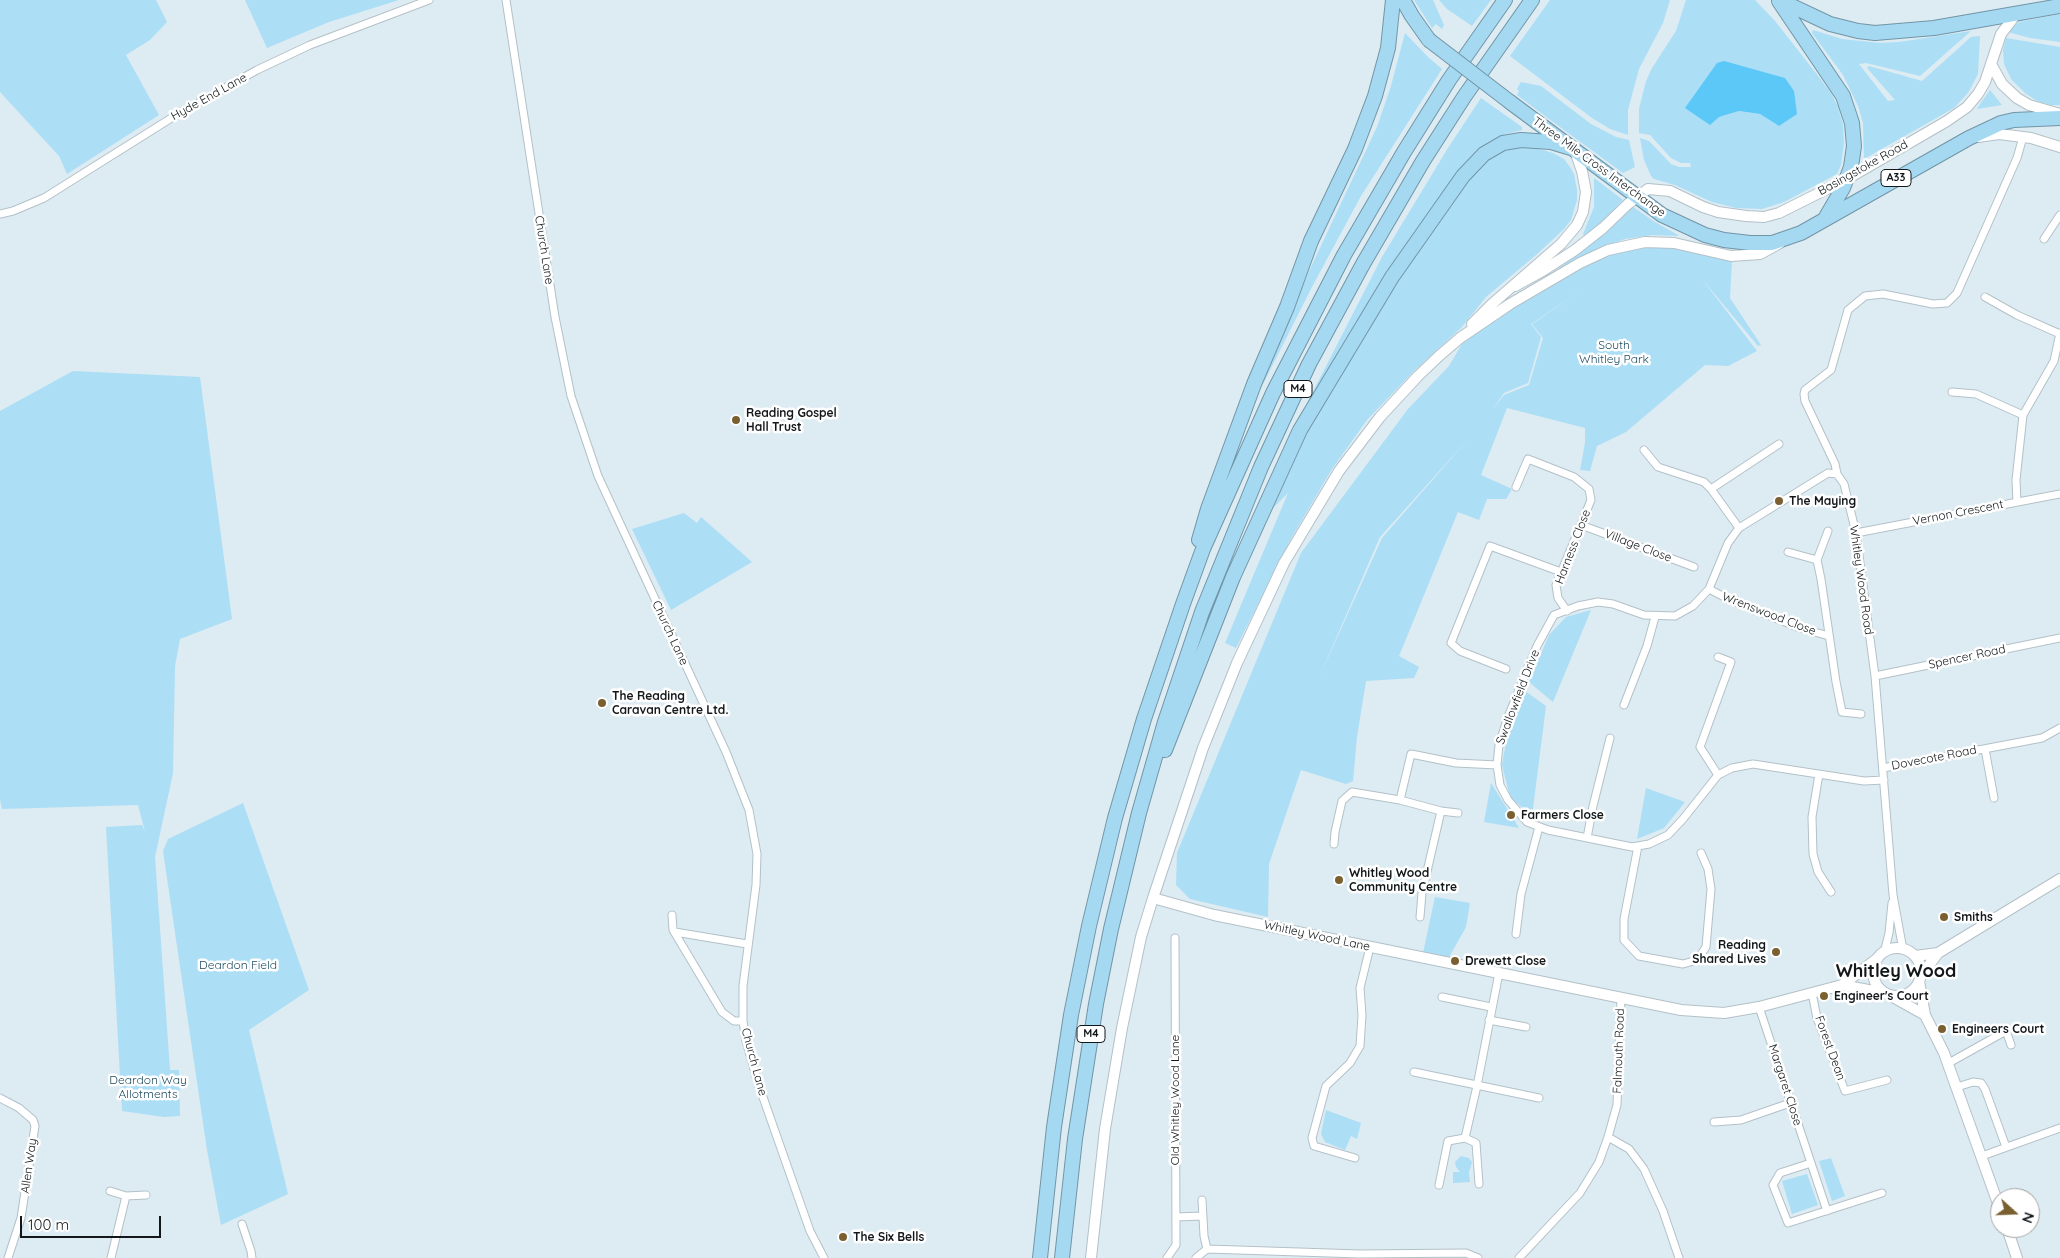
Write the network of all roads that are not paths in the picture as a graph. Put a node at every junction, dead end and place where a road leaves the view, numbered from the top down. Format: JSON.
{"nodes":[{"id":1,"x":429,"y":0,"type":"edge"},
{"id":2,"x":506,"y":0,"type":"edge"},
{"id":3,"x":1393,"y":0,"type":"edge"},
{"id":4,"x":1403,"y":0,"type":"edge"},
{"id":5,"x":1505,"y":0,"type":"edge"},
{"id":6,"x":1532,"y":0,"type":"edge"},
{"id":7,"x":1779,"y":0,"type":"edge"},
{"id":8,"x":2060,"y":6,"type":"edge"},
{"id":9,"x":2017,"y":14,"type":"junction"},
{"id":10,"x":1991,"y":64,"type":"junction"},
{"id":11,"x":2060,"y":116,"type":"edge"},
{"id":12,"x":2023,"y":137,"type":"junction"},
{"id":13,"x":1969,"y":138,"type":"junction"},
{"id":14,"x":2060,"y":148,"type":"edge"},
{"id":15,"x":1573,"y":150,"type":"junction"},
{"id":16,"x":1847,"y":179,"type":"junction"},
{"id":17,"x":1637,"y":197,"type":"junction"},
{"id":18,"x":0,"y":214,"type":"edge"},
{"id":19,"x":2059,"y":218,"type":"edge"},
{"id":20,"x":1825,"y":220,"type":"junction"},
{"id":21,"x":2044,"y":239,"type":"dead end"},
{"id":22,"x":1785,"y":240,"type":"junction"},
{"id":23,"x":1515,"y":286,"type":"junction"},
{"id":24,"x":1985,"y":297,"type":"dead end"},
{"id":25,"x":2060,"y":334,"type":"edge"},
{"id":26,"x":1460,"y":338,"type":"junction"},
{"id":27,"x":2057,"y":363,"type":"edge"},
{"id":28,"x":1952,"y":392,"type":"dead end"},
{"id":29,"x":2023,"y":415,"type":"junction"},
{"id":30,"x":1779,"y":444,"type":"dead end"},
{"id":31,"x":1644,"y":450,"type":"dead end"},
{"id":32,"x":1838,"y":474,"type":"junction"},
{"id":33,"x":1516,"y":487,"type":"dead end"},
{"id":34,"x":1711,"y":489,"type":"junction"},
{"id":35,"x":2060,"y":494,"type":"edge"},
{"id":36,"x":2017,"y":502,"type":"junction"},
{"id":37,"x":1581,"y":525,"type":"junction"},
{"id":38,"x":1739,"y":528,"type":"junction"},
{"id":39,"x":1828,"y":531,"type":"dead end"},
{"id":40,"x":1856,"y":533,"type":"junction"},
{"id":41,"x":1788,"y":552,"type":"dead end"},
{"id":42,"x":1817,"y":560,"type":"junction"},
{"id":43,"x":1694,"y":567,"type":"dead end"},
{"id":44,"x":1561,"y":572,"type":"junction"},
{"id":45,"x":1709,"y":589,"type":"junction"},
{"id":46,"x":1183,"y":604,"type":"junction"},
{"id":47,"x":1567,"y":611,"type":"junction"},
{"id":48,"x":1655,"y":617,"type":"junction"},
{"id":49,"x":1829,"y":636,"type":"junction"},
{"id":50,"x":2060,"y":638,"type":"edge"},
{"id":51,"x":1718,"y":657,"type":"dead end"},
{"id":52,"x":1506,"y":669,"type":"dead end"},
{"id":53,"x":1875,"y":676,"type":"junction"},
{"id":54,"x":1624,"y":705,"type":"dead end"},
{"id":55,"x":1861,"y":714,"type":"dead end"},
{"id":56,"x":2060,"y":728,"type":"edge"},
{"id":57,"x":1610,"y":738,"type":"dead end"},
{"id":58,"x":1985,"y":749,"type":"junction"},
{"id":59,"x":1497,"y":765,"type":"junction"},
{"id":60,"x":1884,"y":768,"type":"junction"},
{"id":61,"x":1819,"y":774,"type":"junction"},
{"id":62,"x":1718,"y":775,"type":"junction"},
{"id":63,"x":1884,"y":780,"type":"junction"},
{"id":64,"x":1994,"y":798,"type":"dead end"},
{"id":65,"x":1400,"y":800,"type":"junction"},
{"id":66,"x":1441,"y":810,"type":"junction"},
{"id":67,"x":1139,"y":813,"type":"junction"},
{"id":68,"x":1458,"y":813,"type":"dead end"},
{"id":69,"x":1538,"y":827,"type":"junction"},
{"id":70,"x":1587,"y":838,"type":"junction"},
{"id":71,"x":1334,"y":844,"type":"dead end"},
{"id":72,"x":1638,"y":846,"type":"junction"},
{"id":73,"x":1701,"y":853,"type":"dead end"},
{"id":74,"x":2060,"y":879,"type":"edge"},
{"id":75,"x":1831,"y":892,"type":"dead end"},
{"id":76,"x":1893,"y":895,"type":"junction"},
{"id":77,"x":1153,"y":898,"type":"junction"},
{"id":78,"x":672,"y":915,"type":"dead end"},
{"id":79,"x":1420,"y":917,"type":"dead end"},
{"id":80,"x":675,"y":932,"type":"junction"},
{"id":81,"x":1516,"y":934,"type":"dead end"},
{"id":82,"x":1175,"y":938,"type":"dead end"},
{"id":83,"x":747,"y":944,"type":"junction"},
{"id":84,"x":1370,"y":947,"type":"junction"},
{"id":85,"x":1903,"y":950,"type":"junction"},
{"id":86,"x":1938,"y":953,"type":"junction"},
{"id":87,"x":1881,"y":956,"type":"junction"},
{"id":88,"x":1915,"y":956,"type":"junction"},
{"id":89,"x":1499,"y":973,"type":"junction"},
{"id":90,"x":1920,"y":979,"type":"junction"},
{"id":91,"x":1842,"y":985,"type":"junction"},
{"id":92,"x":1812,"y":993,"type":"junction"},
{"id":93,"x":1887,"y":994,"type":"junction"},
{"id":94,"x":1442,"y":997,"type":"dead end"},
{"id":95,"x":1621,"y":998,"type":"junction"},
{"id":96,"x":1491,"y":1007,"type":"junction"},
{"id":97,"x":1759,"y":1008,"type":"junction"},
{"id":98,"x":1925,"y":1015,"type":"junction"},
{"id":99,"x":1489,"y":1020,"type":"junction"},
{"id":100,"x":743,"y":1021,"type":"junction"},
{"id":101,"x":1526,"y":1027,"type":"dead end"},
{"id":102,"x":2011,"y":1045,"type":"dead end"},
{"id":103,"x":1947,"y":1064,"type":"junction"},
{"id":104,"x":1414,"y":1072,"type":"dead end"},
{"id":105,"x":1887,"y":1080,"type":"dead end"},
{"id":106,"x":1477,"y":1086,"type":"junction"},
{"id":107,"x":1956,"y":1087,"type":"junction"},
{"id":108,"x":0,"y":1098,"type":"edge"},
{"id":109,"x":1539,"y":1098,"type":"dead end"},
{"id":110,"x":1790,"y":1103,"type":"junction"},
{"id":111,"x":1714,"y":1122,"type":"dead end"},
{"id":112,"x":2060,"y":1128,"type":"edge"},
{"id":113,"x":1608,"y":1137,"type":"junction"},
{"id":114,"x":1465,"y":1138,"type":"junction"},
{"id":115,"x":2006,"y":1146,"type":"junction"},
{"id":116,"x":1982,"y":1156,"type":"junction"},
{"id":117,"x":1355,"y":1158,"type":"dead end"},
{"id":118,"x":1811,"y":1163,"type":"junction"},
{"id":119,"x":1479,"y":1184,"type":"dead end"},
{"id":120,"x":1439,"y":1185,"type":"dead end"},
{"id":121,"x":1993,"y":1188,"type":"edge"},
{"id":122,"x":110,"y":1191,"type":"dead end"},
{"id":123,"x":1882,"y":1193,"type":"dead end"},
{"id":124,"x":146,"y":1195,"type":"dead end"},
{"id":125,"x":126,"y":1196,"type":"junction"},
{"id":126,"x":1202,"y":1200,"type":"dead end"},
{"id":127,"x":1826,"y":1211,"type":"junction"},
{"id":128,"x":1202,"y":1216,"type":"junction"},
{"id":129,"x":1176,"y":1217,"type":"junction"},
{"id":130,"x":242,"y":1224,"type":"dead end"},
{"id":131,"x":2010,"y":1238,"type":"edge"},
{"id":132,"x":1207,"y":1249,"type":"junction"},
{"id":133,"x":1401,"y":1256,"type":"edge"},
{"id":134,"x":8,"y":1258,"type":"edge"},
{"id":135,"x":111,"y":1258,"type":"edge"},
{"id":136,"x":252,"y":1258,"type":"edge"},
{"id":137,"x":824,"y":1258,"type":"edge"},
{"id":138,"x":1040,"y":1258,"type":"edge"},
{"id":139,"x":1062,"y":1258,"type":"edge"},
{"id":140,"x":1091,"y":1258,"type":"edge"},
{"id":141,"x":1167,"y":1258,"type":"edge"},
{"id":142,"x":1196,"y":1258,"type":"edge"},
{"id":143,"x":1478,"y":1258,"type":"edge"},
{"id":144,"x":1520,"y":1258,"type":"edge"},
{"id":145,"x":1679,"y":1258,"type":"edge"},
{"id":146,"x":2017,"y":1258,"type":"edge"}],
"edges":[{"from":1,"to":18,"type":"street","name":"Hyde End Lane"},
{"from":2,"to":83,"type":"street","name":"Church Lane"},
{"from":3,"to":46,"type":"highway","number":"M4"},
{"from":4,"to":15,"type":"highway","name":"Three Mile Cross Interchange","bridge":true},
{"from":5,"to":46,"type":"highway","number":"M4"},
{"from":6,"to":67,"type":"highway","number":"M4"},
{"from":7,"to":9,"type":"highway"},
{"from":7,"to":16,"type":"highway"},
{"from":8,"to":9,"type":"highway"},
{"from":9,"to":10,"type":"main road","name":"Basingstoke Road"},
{"from":10,"to":11,"type":"main road"},
{"from":10,"to":16,"type":"main road","name":"Basingstoke Road"},
{"from":11,"to":13,"type":"highway","name":"Basingstoke Road","number":"A33"},
{"from":12,"to":13,"type":"main road","name":"Basingstoke Road"},
{"from":12,"to":14,"type":"main road","name":"Basingstoke Road"},
{"from":12,"to":32,"type":"street","name":"Whitley Wood Road"},
{"from":13,"to":20,"type":"highway","name":"Basingstoke Road","number":"A33"},
{"from":15,"to":17,"type":"highway","name":"Three Mile Cross Interchange"},
{"from":15,"to":23,"type":"main road"},
{"from":15,"to":67,"type":"highway","number":"M4"},
{"from":16,"to":17,"type":"main road","name":"Basingstoke Road"},
{"from":16,"to":20,"type":"highway"},
{"from":17,"to":22,"type":"highway","name":"Three Mile Cross Interchange"},
{"from":17,"to":23,"type":"main road"},
{"from":19,"to":21,"type":"street"},
{"from":20,"to":22,"type":"highway","name":"Three Mile Cross Interchange"},
{"from":22,"to":26,"type":"main road"},
{"from":23,"to":26,"type":"main road"},
{"from":24,"to":25,"type":"street"},
{"from":25,"to":27,"type":"street"},
{"from":26,"to":77,"type":"main road"},
{"from":27,"to":29,"type":"street"},
{"from":28,"to":29,"type":"street"},
{"from":29,"to":36,"type":"street"},
{"from":30,"to":34,"type":"street"},
{"from":31,"to":34,"type":"street"},
{"from":32,"to":38,"type":"street","name":"Swallowfield Drive"},
{"from":32,"to":40,"type":"street","name":"Whitley Wood Road"},
{"from":33,"to":37,"type":"street","name":"Harness Close"},
{"from":34,"to":38,"type":"street"},
{"from":35,"to":36,"type":"street","name":"Vernon Crescent"},
{"from":36,"to":40,"type":"street","name":"Vernon Crescent"},
{"from":37,"to":43,"type":"street","name":"Village Close"},
{"from":37,"to":44,"type":"street","name":"Harness Close"},
{"from":38,"to":45,"type":"street","name":"Swallowfield Drive"},
{"from":39,"to":42,"type":"street","name":"Wrenswood Close"},
{"from":40,"to":53,"type":"street","name":"Whitley Wood Road"},
{"from":41,"to":42,"type":"street"},
{"from":42,"to":49,"type":"street","name":"Wrenswood Close"},
{"from":44,"to":47,"type":"street","name":"Harness Close"},
{"from":44,"to":52,"type":"street"},
{"from":45,"to":48,"type":"street","name":"Swallowfield Drive"},
{"from":45,"to":49,"type":"street","name":"Wrenswood Close"},
{"from":46,"to":138,"type":"highway","number":"M4"},
{"from":47,"to":48,"type":"street","name":"Swallowfield Drive"},
{"from":47,"to":59,"type":"street","name":"Swallowfield Drive"},
{"from":48,"to":54,"type":"street"},
{"from":49,"to":55,"type":"street","name":"Wrenswood Close"},
{"from":50,"to":53,"type":"street","name":"Spencer Road"},
{"from":51,"to":62,"type":"street"},
{"from":53,"to":60,"type":"street","name":"Whitley Wood Road"},
{"from":56,"to":58,"type":"street","name":"Dovecote Road"},
{"from":57,"to":70,"type":"street"},
{"from":58,"to":60,"type":"street","name":"Dovecote Road"},
{"from":58,"to":64,"type":"street","name":"Dovecote Road"},
{"from":59,"to":65,"type":"street"},
{"from":59,"to":69,"type":"street","name":"Swallowfield Drive"},
{"from":60,"to":63,"type":"street","name":"Whitley Wood Road"},
{"from":61,"to":62,"type":"street","name":"Swallowfield Drive"},
{"from":61,"to":63,"type":"street","name":"Swallowfield Drive"},
{"from":61,"to":75,"type":"street"},
{"from":62,"to":72,"type":"street","name":"Swallowfield Drive"},
{"from":63,"to":76,"type":"street","name":"Whitley Wood Road"},
{"from":65,"to":66,"type":"street"},
{"from":65,"to":71,"type":"street"},
{"from":66,"to":68,"type":"street"},
{"from":66,"to":79,"type":"street"},
{"from":67,"to":139,"type":"highway","number":"M4"},
{"from":69,"to":70,"type":"street","name":"Swallowfield Drive"},
{"from":69,"to":81,"type":"street"},
{"from":70,"to":72,"type":"street","name":"Swallowfield Drive"},
{"from":72,"to":73,"type":"street"},
{"from":74,"to":86,"type":"main road"},
{"from":76,"to":85,"type":"street","name":"Whitley Wood Road"},
{"from":76,"to":87,"type":"street","name":"Whitley Wood Road"},
{"from":77,"to":84,"type":"main road","name":"Whitley Wood Lane"},
{"from":77,"to":140,"type":"main road"},
{"from":78,"to":80,"type":"street"},
{"from":80,"to":83,"type":"street"},
{"from":80,"to":100,"type":"street"},
{"from":82,"to":129,"type":"street","name":"Old Whitley Wood Lane"},
{"from":83,"to":100,"type":"street","name":"Church Lane"},
{"from":84,"to":89,"type":"main road","name":"Whitley Wood Lane"},
{"from":84,"to":117,"type":"street"},
{"from":85,"to":87,"type":"main road"},
{"from":85,"to":88,"type":"main road"},
{"from":86,"to":88,"type":"main road"},
{"from":86,"to":90,"type":"main road"},
{"from":87,"to":91,"type":"main road","name":"Whitley Wood Lane"},
{"from":87,"to":93,"type":"main road"},
{"from":88,"to":90,"type":"main road"},
{"from":89,"to":95,"type":"main road","name":"Whitley Wood Lane"},
{"from":89,"to":96,"type":"street"},
{"from":90,"to":93,"type":"main road"},
{"from":90,"to":98,"type":"main road"},
{"from":91,"to":92,"type":"main road","name":"Whitley Wood Lane"},
{"from":91,"to":93,"type":"main road","name":"Whitley Wood Lane"},
{"from":92,"to":97,"type":"main road","name":"Whitley Wood Lane"},
{"from":92,"to":105,"type":"street","name":"Forest Dean"},
{"from":93,"to":98,"type":"main road"},
{"from":94,"to":96,"type":"street"},
{"from":95,"to":97,"type":"main road","name":"Whitley Wood Lane"},
{"from":95,"to":113,"type":"street","name":"Falmouth Road"},
{"from":96,"to":99,"type":"street"},
{"from":97,"to":110,"type":"street","name":"Margaret Close"},
{"from":98,"to":103,"type":"main road"},
{"from":99,"to":101,"type":"street"},
{"from":99,"to":106,"type":"street"},
{"from":100,"to":137,"type":"street","name":"Church Lane"},
{"from":102,"to":103,"type":"street"},
{"from":103,"to":107,"type":"main road"},
{"from":104,"to":106,"type":"street"},
{"from":106,"to":109,"type":"street"},
{"from":106,"to":114,"type":"street"},
{"from":107,"to":115,"type":"street"},
{"from":107,"to":116,"type":"main road"},
{"from":108,"to":134,"type":"street","name":"Allen Way"},
{"from":110,"to":111,"type":"street"},
{"from":110,"to":118,"type":"street","name":"Margaret Close"},
{"from":112,"to":115,"type":"street"},
{"from":113,"to":144,"type":"street","name":"Falmouth Road"},
{"from":113,"to":145,"type":"street"},
{"from":114,"to":119,"type":"street"},
{"from":114,"to":120,"type":"street"},
{"from":115,"to":116,"type":"street"},
{"from":116,"to":121,"type":"main road"},
{"from":118,"to":127,"type":"street","name":"Margaret Close"},
{"from":118,"to":127,"type":"street"},
{"from":122,"to":125,"type":"street"},
{"from":123,"to":127,"type":"street"},
{"from":124,"to":125,"type":"street"},
{"from":125,"to":135,"type":"street"},
{"from":126,"to":128,"type":"street"},
{"from":128,"to":129,"type":"street"},
{"from":128,"to":132,"type":"street"},
{"from":129,"to":141,"type":"street","name":"Old Whitley Wood Lane"},
{"from":130,"to":136,"type":"street"},
{"from":131,"to":146,"type":"main road"},
{"from":132,"to":133,"type":"street"},
{"from":132,"to":142,"type":"street"},
{"from":133,"to":143,"type":"street"}]}
